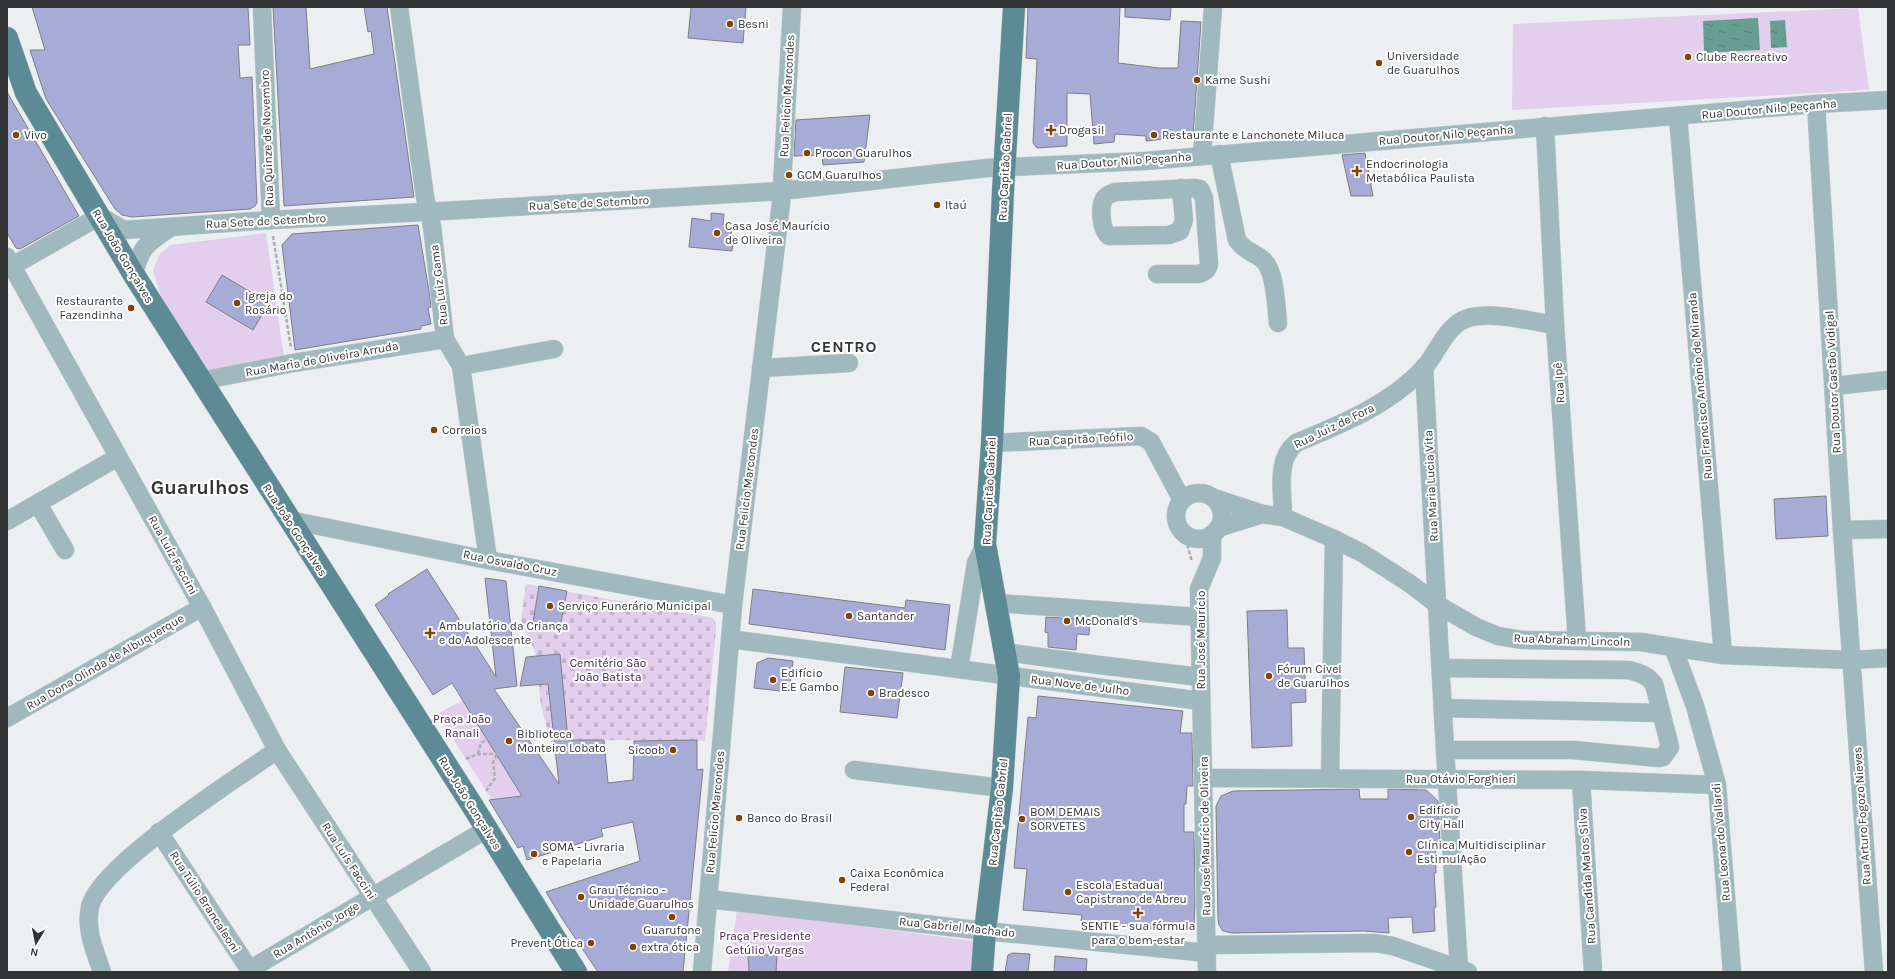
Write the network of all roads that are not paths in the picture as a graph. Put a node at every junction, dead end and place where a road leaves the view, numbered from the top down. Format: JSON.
{"nodes":[{"id":1,"x":262,"y":7,"type":"edge"},
{"id":2,"x":399,"y":7,"type":"edge"},
{"id":3,"x":792,"y":7,"type":"edge"},
{"id":4,"x":1014,"y":7,"type":"edge"},
{"id":5,"x":1213,"y":7,"type":"edge"},
{"id":6,"x":8,"y":47,"type":"edge"},
{"id":7,"x":1888,"y":100,"type":"edge"},
{"id":8,"x":1816,"y":104,"type":"junction"},
{"id":9,"x":1678,"y":116,"type":"junction"},
{"id":10,"x":1545,"y":126,"type":"junction"},
{"id":11,"x":1219,"y":154,"type":"junction"},
{"id":12,"x":1202,"y":155,"type":"junction"},
{"id":13,"x":1143,"y":161,"type":"junction"},
{"id":14,"x":1005,"y":167,"type":"junction"},
{"id":15,"x":1181,"y":188,"type":"junction"},
{"id":16,"x":781,"y":191,"type":"junction"},
{"id":17,"x":1145,"y":191,"type":"junction"},
{"id":18,"x":429,"y":212,"type":"junction"},
{"id":19,"x":100,"y":216,"type":"junction"},
{"id":20,"x":271,"y":220,"type":"junction"},
{"id":21,"x":172,"y":226,"type":"junction"},
{"id":22,"x":9,"y":264,"type":"edge"},
{"id":23,"x":1157,"y":274,"type":"dead end"},
{"id":24,"x":134,"y":275,"type":"junction"},
{"id":25,"x":1278,"y":323,"type":"dead end"},
{"id":26,"x":1555,"y":325,"type":"junction"},
{"id":27,"x":445,"y":338,"type":"junction"},
{"id":28,"x":554,"y":349,"type":"dead end"},
{"id":29,"x":848,"y":363,"type":"dead end"},
{"id":30,"x":461,"y":366,"type":"junction"},
{"id":31,"x":1424,"y":367,"type":"junction"},
{"id":32,"x":761,"y":368,"type":"junction"},
{"id":33,"x":1888,"y":380,"type":"edge"},
{"id":34,"x":200,"y":381,"type":"junction"},
{"id":35,"x":1834,"y":386,"type":"junction"},
{"id":36,"x":992,"y":443,"type":"junction"},
{"id":37,"x":118,"y":457,"type":"junction"},
{"id":38,"x":1214,"y":498,"type":"junction"},
{"id":39,"x":1182,"y":500,"type":"junction"},
{"id":40,"x":38,"y":504,"type":"junction"},
{"id":41,"x":1263,"y":514,"type":"junction"},
{"id":42,"x":1283,"y":517,"type":"junction"},
{"id":43,"x":289,"y":520,"type":"junction"},
{"id":44,"x":7,"y":521,"type":"edge"},
{"id":45,"x":1888,"y":529,"type":"edge"},
{"id":46,"x":1842,"y":530,"type":"junction"},
{"id":47,"x":1215,"y":531,"type":"junction"},
{"id":48,"x":1334,"y":539,"type":"junction"},
{"id":49,"x":985,"y":544,"type":"junction"},
{"id":50,"x":65,"y":550,"type":"dead end"},
{"id":51,"x":488,"y":560,"type":"junction"},
{"id":52,"x":996,"y":603,"type":"junction"},
{"id":53,"x":733,"y":605,"type":"junction"},
{"id":54,"x":1438,"y":606,"type":"junction"},
{"id":55,"x":202,"y":607,"type":"junction"},
{"id":56,"x":1199,"y":617,"type":"junction"},
{"id":57,"x":730,"y":639,"type":"junction"},
{"id":58,"x":1577,"y":640,"type":"junction"},
{"id":59,"x":1672,"y":647,"type":"junction"},
{"id":60,"x":1005,"y":652,"type":"junction"},
{"id":61,"x":1723,"y":655,"type":"junction"},
{"id":62,"x":1888,"y":658,"type":"edge"},
{"id":63,"x":1851,"y":660,"type":"junction"},
{"id":64,"x":1441,"y":668,"type":"junction"},
{"id":65,"x":959,"y":669,"type":"junction"},
{"id":66,"x":1009,"y":676,"type":"junction"},
{"id":67,"x":1200,"y":677,"type":"junction"},
{"id":68,"x":1201,"y":701,"type":"junction"},
{"id":69,"x":1443,"y":708,"type":"junction"},
{"id":70,"x":1661,"y":713,"type":"junction"},
{"id":71,"x":7,"y":718,"type":"edge"},
{"id":72,"x":277,"y":750,"type":"junction"},
{"id":73,"x":1445,"y":750,"type":"junction"},
{"id":74,"x":854,"y":770,"type":"dead end"},
{"id":75,"x":1204,"y":778,"type":"junction"},
{"id":76,"x":1330,"y":778,"type":"junction"},
{"id":77,"x":1447,"y":780,"type":"junction"},
{"id":78,"x":1581,"y":780,"type":"junction"},
{"id":79,"x":1717,"y":785,"type":"junction"},
{"id":80,"x":1002,"y":788,"type":"junction"},
{"id":81,"x":486,"y":829,"type":"junction"},
{"id":82,"x":159,"y":832,"type":"junction"},
{"id":83,"x":372,"y":897,"type":"junction"},
{"id":84,"x":708,"y":899,"type":"junction"},
{"id":85,"x":985,"y":931,"type":"junction"},
{"id":86,"x":1207,"y":949,"type":"junction"},
{"id":87,"x":1463,"y":970,"type":"edge"},
{"id":88,"x":250,"y":971,"type":"edge"},
{"id":89,"x":102,"y":972,"type":"edge"},
{"id":90,"x":422,"y":972,"type":"edge"},
{"id":91,"x":576,"y":972,"type":"edge"},
{"id":92,"x":702,"y":972,"type":"edge"},
{"id":93,"x":982,"y":972,"type":"edge"},
{"id":94,"x":1207,"y":972,"type":"edge"},
{"id":95,"x":1593,"y":972,"type":"edge"},
{"id":96,"x":1732,"y":972,"type":"edge"},
{"id":97,"x":1874,"y":972,"type":"edge"}],
"edges":[{"from":1,"to":20,"type":"street","name":"Rua Quinze de Novembro"},
{"from":2,"to":18,"type":"street","name":"Rua Luiz Gama"},
{"from":3,"to":16,"type":"street","name":"Rua Felicio Marcondes"},
{"from":4,"to":14,"type":"main road","name":"Rua Capitão Gabriel"},
{"from":5,"to":12,"type":"street"},
{"from":6,"to":19,"type":"main road","name":"Rua João Gonçalves"},
{"from":7,"to":8,"type":"street","name":"Rua Doutor Nilo Peçanha"},
{"from":8,"to":9,"type":"street","name":"Rua Doutor Nilo Peçanha"},
{"from":8,"to":35,"type":"street","name":"Rua Doutor Gastão Vidigal"},
{"from":9,"to":10,"type":"street","name":"Rua Doutor Nilo Peçanha"},
{"from":9,"to":61,"type":"street","name":"Rua Francisco Antônio de Miranda"},
{"from":10,"to":11,"type":"street","name":"Rua Doutor Nilo Peçanha"},
{"from":10,"to":26,"type":"street","name":"Rua Ipê"},
{"from":11,"to":12,"type":"street","name":"Rua Doutor Nilo Peçanha"},
{"from":11,"to":25,"type":"street"},
{"from":12,"to":13,"type":"street","name":"Rua Doutor Nilo Peçanha"},
{"from":13,"to":14,"type":"street","name":"Rua Doutor Nilo Peçanha"},
{"from":13,"to":17,"type":"street"},
{"from":14,"to":16,"type":"street","name":"Rua Sete de Setembro"},
{"from":14,"to":36,"type":"main road","name":"Rua Capitão Gabriel"},
{"from":15,"to":17,"type":"street"},
{"from":15,"to":17,"type":"street"},
{"from":15,"to":23,"type":"street"},
{"from":16,"to":18,"type":"street","name":"Rua Sete de Setembro"},
{"from":16,"to":32,"type":"street","name":"Rua Felicio Marcondes"},
{"from":18,"to":20,"type":"street","name":"Rua Sete de Setembro"},
{"from":18,"to":27,"type":"street","name":"Rua Luiz Gama"},
{"from":19,"to":21,"type":"street","name":"Rua Sete de Setembro"},
{"from":19,"to":22,"type":"street"},
{"from":19,"to":24,"type":"main road","name":"Rua João Gonçalves"},
{"from":20,"to":21,"type":"street","name":"Rua Sete de Setembro"},
{"from":21,"to":24,"type":"street"},
{"from":22,"to":37,"type":"street","name":"Rua Luíz Faccini"},
{"from":24,"to":34,"type":"main road","name":"Rua João Gonçalves"},
{"from":26,"to":31,"type":"street","name":"Rua Juiz de Fora"},
{"from":26,"to":58,"type":"street","name":"Rua Ipê"},
{"from":27,"to":30,"type":"street","name":"Rua Luiz Gama"},
{"from":27,"to":34,"type":"street","name":"Rua Maria de Oliveira Arruda"},
{"from":28,"to":30,"type":"street"},
{"from":29,"to":32,"type":"street"},
{"from":30,"to":51,"type":"street","name":"Rua Luiz Gama"},
{"from":31,"to":42,"type":"street","name":"Rua Juiz de Fora"},
{"from":31,"to":54,"type":"street","name":"Rua Maria Lucia Vita"},
{"from":32,"to":53,"type":"street","name":"Rua Felicio Marcondes"},
{"from":33,"to":35,"type":"street"},
{"from":34,"to":43,"type":"main road","name":"Rua João Gonçalves"},
{"from":35,"to":46,"type":"street","name":"Rua Doutor Gastão Vidigal"},
{"from":36,"to":39,"type":"street","name":"Rua Capitão Teófilo"},
{"from":36,"to":49,"type":"main road","name":"Rua Capitão Gabriel"},
{"from":37,"to":40,"type":"street"},
{"from":37,"to":55,"type":"street","name":"Rua Luíz Faccini"},
{"from":38,"to":39,"type":"street"},
{"from":38,"to":41,"type":"street","name":"Rua Abraham Lincoln"},
{"from":38,"to":47,"type":"street"},
{"from":39,"to":47,"type":"street"},
{"from":40,"to":44,"type":"street"},
{"from":40,"to":50,"type":"street"},
{"from":41,"to":42,"type":"street","name":"Rua Abraham Lincoln"},
{"from":41,"to":47,"type":"street","name":"Rua Abraham Lincoln"},
{"from":42,"to":48,"type":"street","name":"Rua Abraham Lincoln"},
{"from":43,"to":51,"type":"street","name":"Rua Osvaldo Cruz"},
{"from":43,"to":81,"type":"main road","name":"Rua João Gonçalves"},
{"from":45,"to":46,"type":"street"},
{"from":46,"to":63,"type":"street","name":"Rua Doutor Gastão Vidigal"},
{"from":47,"to":56,"type":"street","name":"Rua José Maurício"},
{"from":48,"to":54,"type":"street","name":"Rua Abraham Lincoln"},
{"from":48,"to":76,"type":"street"},
{"from":49,"to":52,"type":"main road","name":"Rua Capitão Gabriel"},
{"from":49,"to":65,"type":"street"},
{"from":51,"to":53,"type":"street","name":"Rua Osvaldo Cruz"},
{"from":52,"to":56,"type":"street"},
{"from":52,"to":60,"type":"main road","name":"Rua Capitão Gabriel"},
{"from":53,"to":57,"type":"street","name":"Rua Felicio Marcondes"},
{"from":54,"to":58,"type":"street","name":"Rua Abraham Lincoln"},
{"from":54,"to":64,"type":"street","name":"Rua Maria Lucia Vita"},
{"from":55,"to":71,"type":"street","name":"Rua Dona Olinda de Albuquerque"},
{"from":55,"to":72,"type":"street","name":"Rua Luíz Faccini"},
{"from":56,"to":67,"type":"street","name":"Rua José Maurício"},
{"from":57,"to":65,"type":"street","name":"Rua Nove de Julho"},
{"from":57,"to":84,"type":"street","name":"Rua Felicio Marcondes"},
{"from":58,"to":59,"type":"street","name":"Rua Abraham Lincoln"},
{"from":59,"to":61,"type":"street","name":"Rua Abraham Lincoln"},
{"from":59,"to":79,"type":"street","name":"Rua Leonardo Vallardi"},
{"from":60,"to":66,"type":"main road","name":"Rua Capitão Gabriel"},
{"from":60,"to":67,"type":"street","name":"Rua Nove de Julho"},
{"from":61,"to":63,"type":"street","name":"Rua Abraham Lincoln"},
{"from":62,"to":63,"type":"street","name":"Rua Abraham Lincoln"},
{"from":63,"to":97,"type":"street","name":"Rua Arturo Fogozo Nieves"},
{"from":64,"to":69,"type":"street","name":"Rua Maria Lucia Vita"},
{"from":64,"to":70,"type":"street"},
{"from":65,"to":66,"type":"street","name":"Rua Nove de Julho"},
{"from":66,"to":68,"type":"street","name":"Rua Nove de Julho"},
{"from":66,"to":80,"type":"main road","name":"Rua Capitão Gabriel"},
{"from":67,"to":68,"type":"street","name":"Rua José Maurício"},
{"from":68,"to":75,"type":"street","name":"Rua José Maurício de Oliveira"},
{"from":69,"to":70,"type":"street"},
{"from":69,"to":73,"type":"street","name":"Rua Maria Lucia Vita"},
{"from":70,"to":73,"type":"street"},
{"from":72,"to":82,"type":"street"},
{"from":72,"to":83,"type":"street","name":"Rua Luís Faccini"},
{"from":73,"to":77,"type":"street","name":"Rua Maria Lucia Vita"},
{"from":74,"to":80,"type":"street"},
{"from":75,"to":76,"type":"street","name":"Rua Otávio Forghieri"},
{"from":75,"to":86,"type":"street","name":"Rua José Maurício de Oliveira"},
{"from":76,"to":77,"type":"street","name":"Rua Otávio Forghieri"},
{"from":77,"to":78,"type":"street","name":"Rua Otávio Forghieri"},
{"from":77,"to":87,"type":"street","name":"Rua Maria Lucia Vita"},
{"from":78,"to":79,"type":"street","name":"Rua Otávio Forghieri"},
{"from":78,"to":95,"type":"street","name":"Rua Candida Matos Silva"},
{"from":79,"to":96,"type":"street","name":"Rua Leonardo Vallardi"},
{"from":80,"to":85,"type":"main road","name":"Rua Capitão Gabriel"},
{"from":81,"to":83,"type":"street","name":"Rua Antônio Jorge"},
{"from":81,"to":91,"type":"main road","name":"Rua João Gonçalves"},
{"from":82,"to":88,"type":"street","name":"Rua Túlio Brancaleoni"},
{"from":82,"to":89,"type":"street"},
{"from":83,"to":88,"type":"street","name":"Rua Antônio Jorge"},
{"from":83,"to":90,"type":"street","name":"Rua Luís Faccini"},
{"from":84,"to":85,"type":"street","name":"Rua Gabriel Machado"},
{"from":84,"to":92,"type":"street","name":"Rua Felicio Marcondes"},
{"from":85,"to":86,"type":"street","name":"Rua Gabriel Machado"},
{"from":85,"to":93,"type":"main road","name":"Rua Capitão Gabriel"},
{"from":86,"to":87,"type":"street","name":"Rua Gabriel Machado"},
{"from":86,"to":94,"type":"street","name":"Rua José Maurício de Oliveira"}]}
